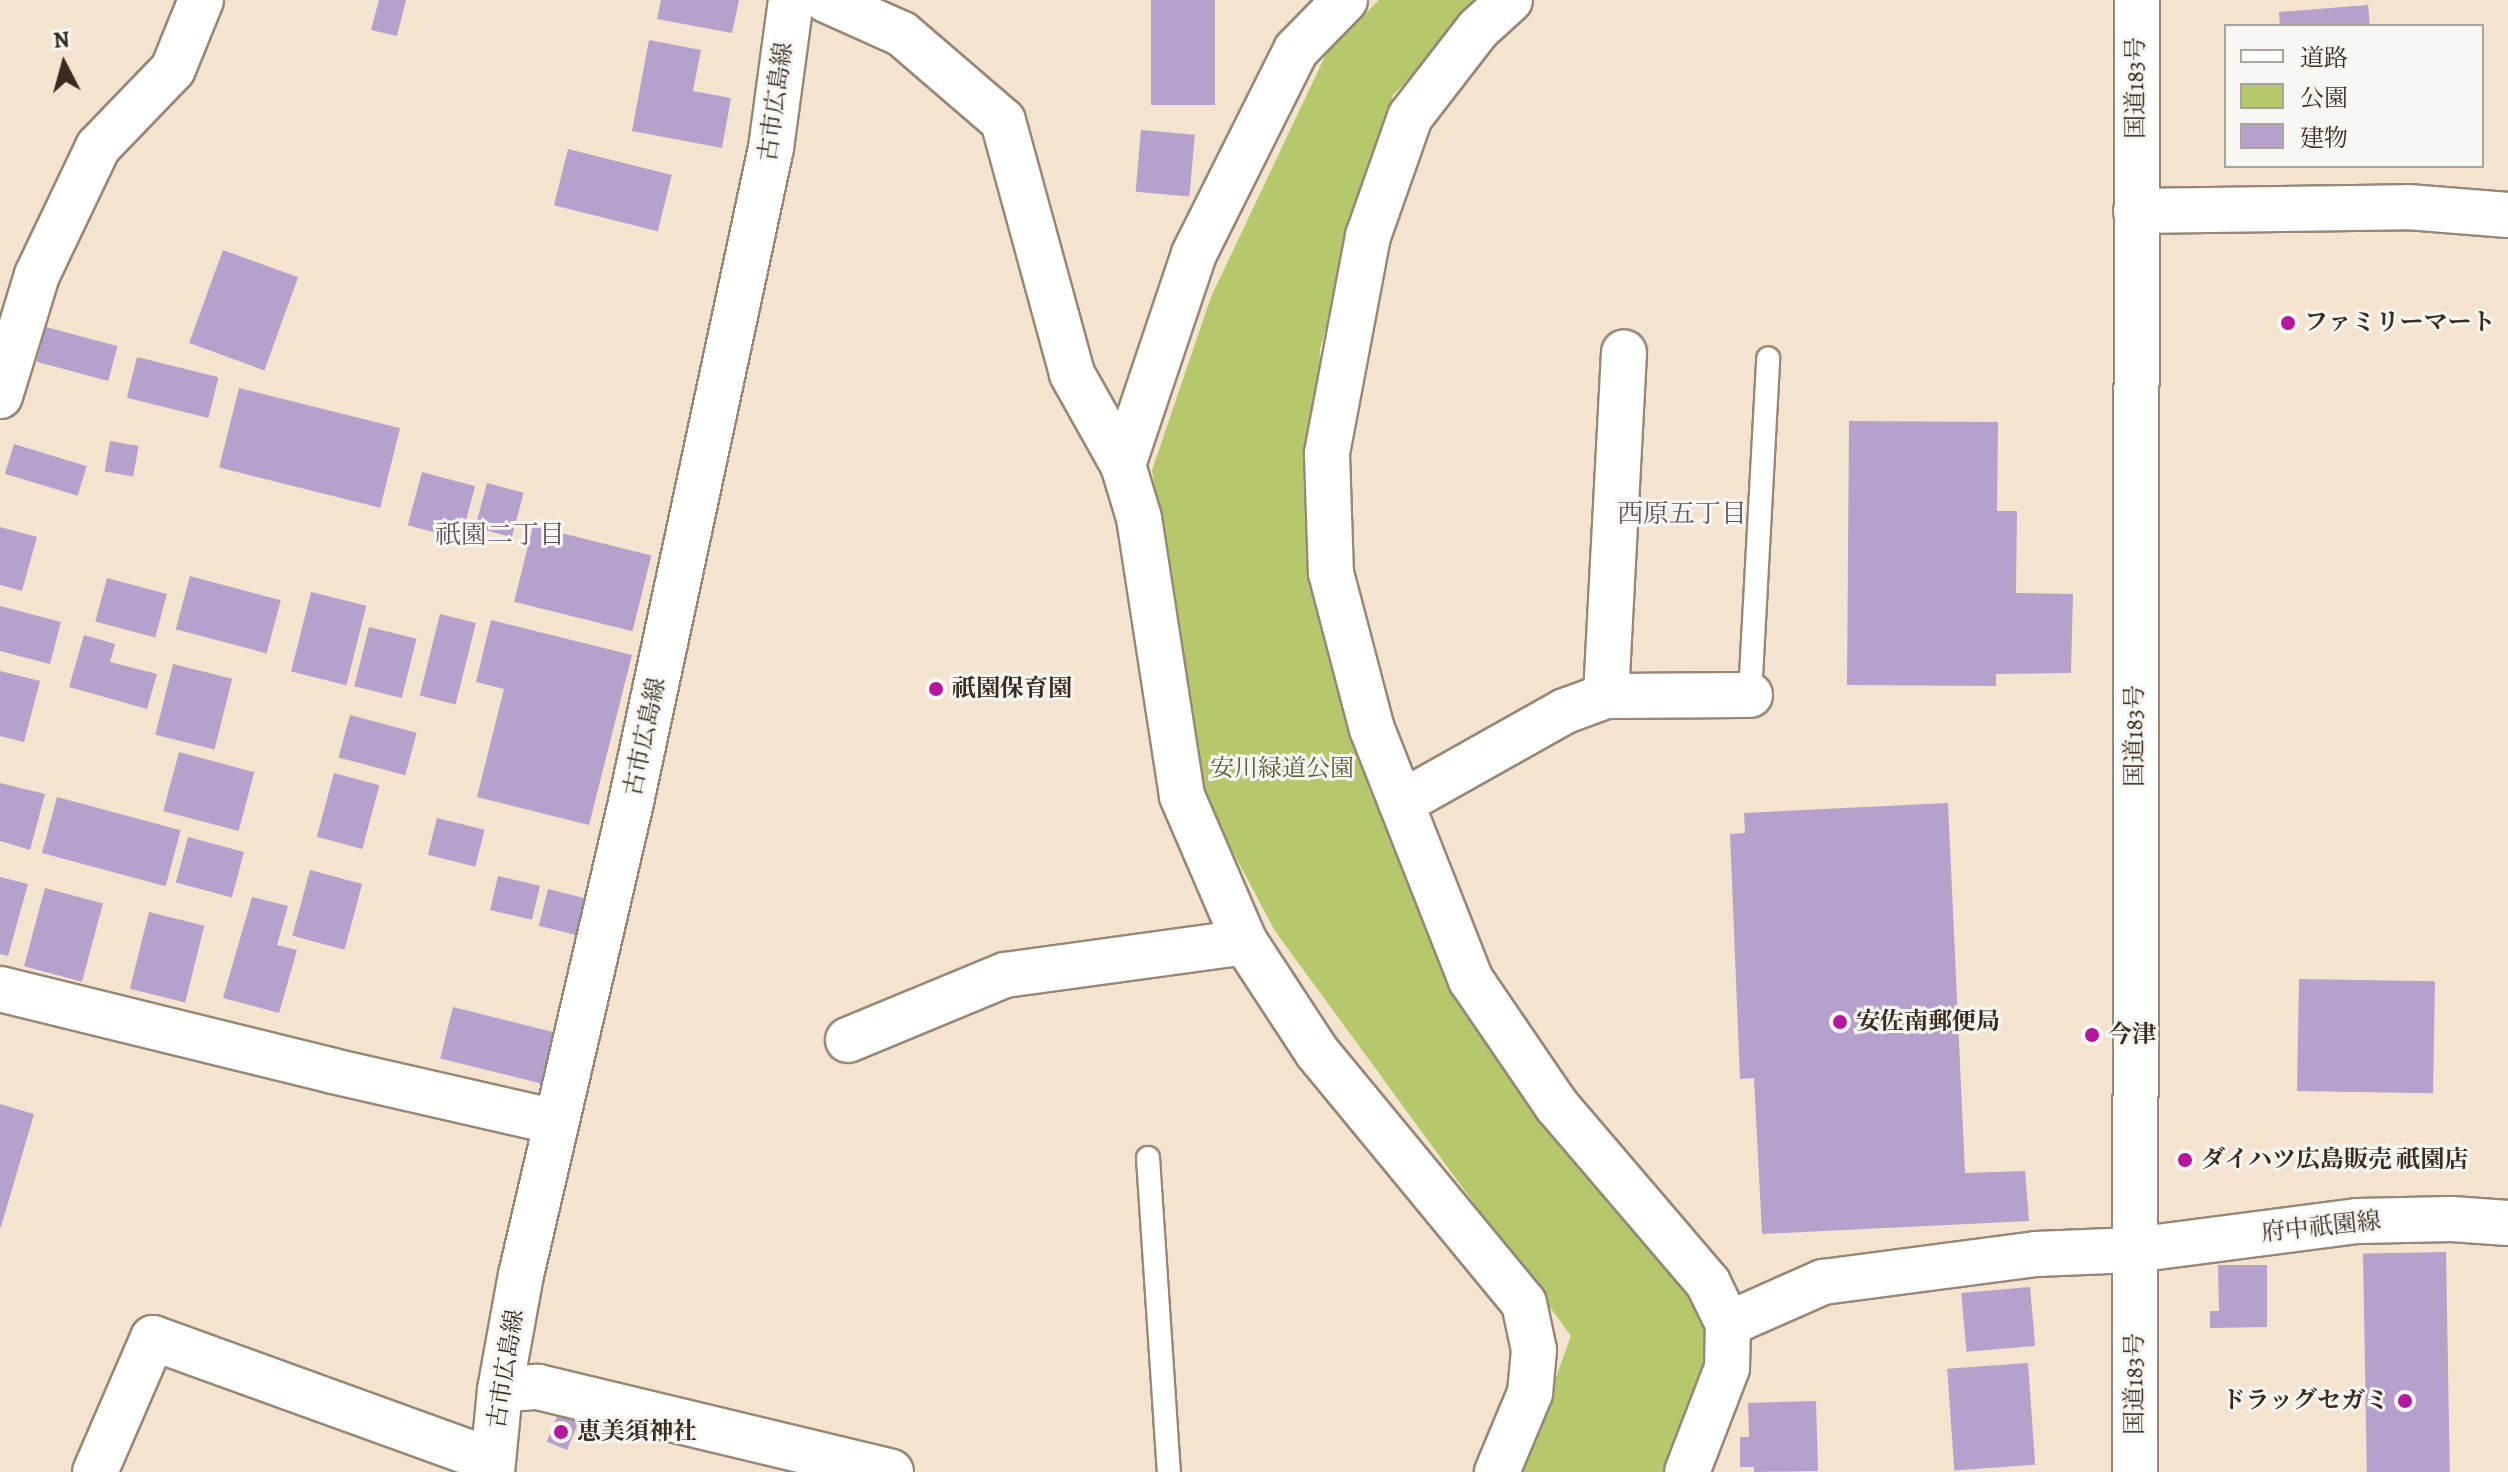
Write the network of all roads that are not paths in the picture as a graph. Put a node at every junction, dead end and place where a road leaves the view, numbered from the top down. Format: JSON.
{"nodes":[{"id":1,"x":201,"y":0,"type":"edge"},
{"id":2,"x":791,"y":0,"type":"edge"},
{"id":3,"x":826,"y":0,"type":"edge"},
{"id":4,"x":1345,"y":0,"type":"edge"},
{"id":5,"x":1510,"y":0,"type":"edge"},
{"id":6,"x":2137,"y":0,"type":"edge"},
{"id":7,"x":2136,"y":211,"type":"junction"},
{"id":8,"x":2508,"y":215,"type":"edge"},
{"id":9,"x":1624,"y":352,"type":"dead end"},
{"id":10,"x":1768,"y":358,"type":"dead end"},
{"id":11,"x":0,"y":396,"type":"edge"},
{"id":12,"x":1123,"y":465,"type":"junction"},
{"id":13,"x":1750,"y":695,"type":"joint"},
{"id":14,"x":1606,"y":696,"type":"junction"},
{"id":15,"x":1401,"y":803,"type":"junction"},
{"id":16,"x":1245,"y":942,"type":"junction"},
{"id":17,"x":0,"y":989,"type":"edge"},
{"id":18,"x":848,"y":1040,"type":"dead end"},
{"id":19,"x":556,"y":1122,"type":"junction"},
{"id":20,"x":1148,"y":1158,"type":"dead end"},
{"id":21,"x":2508,"y":1223,"type":"edge"},
{"id":22,"x":2134,"y":1250,"type":"junction"},
{"id":23,"x":1728,"y":1324,"type":"junction"},
{"id":24,"x":500,"y":1390,"type":"junction"},
{"id":25,"x":821,"y":1464,"type":"edge"},
{"id":26,"x":492,"y":1467,"type":"edge"},
{"id":27,"x":95,"y":1472,"type":"edge"},
{"id":28,"x":891,"y":1472,"type":"edge"},
{"id":29,"x":1169,"y":1472,"type":"edge"},
{"id":30,"x":1497,"y":1472,"type":"edge"},
{"id":31,"x":1687,"y":1472,"type":"edge"},
{"id":32,"x":2135,"y":1472,"type":"edge"}],
"edges":[{"from":1,"to":11,"type":"main road"},
{"from":2,"to":19,"type":"main road","name":"古市広島線"},
{"from":3,"to":12,"type":"main road"},
{"from":4,"to":12,"type":"main road"},
{"from":5,"to":15,"type":"main road"},
{"from":6,"to":7,"type":"main road","name":"国道183号"},
{"from":7,"to":8,"type":"main road"},
{"from":7,"to":22,"type":"main road","name":"国道183号"},
{"from":9,"to":14,"type":"main road"},
{"from":10,"to":13,"type":"lane"},
{"from":12,"to":16,"type":"main road"},
{"from":13,"to":14,"type":"main road"},
{"from":14,"to":15,"type":"main road"},
{"from":15,"to":23,"type":"main road"},
{"from":16,"to":18,"type":"main road"},
{"from":16,"to":30,"type":"main road"},
{"from":17,"to":19,"type":"main road"},
{"from":19,"to":24,"type":"main road","name":"古市広島線"},
{"from":20,"to":29,"type":"lane"},
{"from":21,"to":22,"type":"main road","name":"府中祇園線"},
{"from":22,"to":23,"type":"main road","name":"府中祇園線"},
{"from":22,"to":32,"type":"main road","name":"国道183号"},
{"from":23,"to":31,"type":"main road"},
{"from":24,"to":25,"type":"main road"},
{"from":24,"to":26,"type":"main road","name":"古市広島線"},
{"from":25,"to":28,"type":"main road"},
{"from":26,"to":27,"type":"main road"}]}
